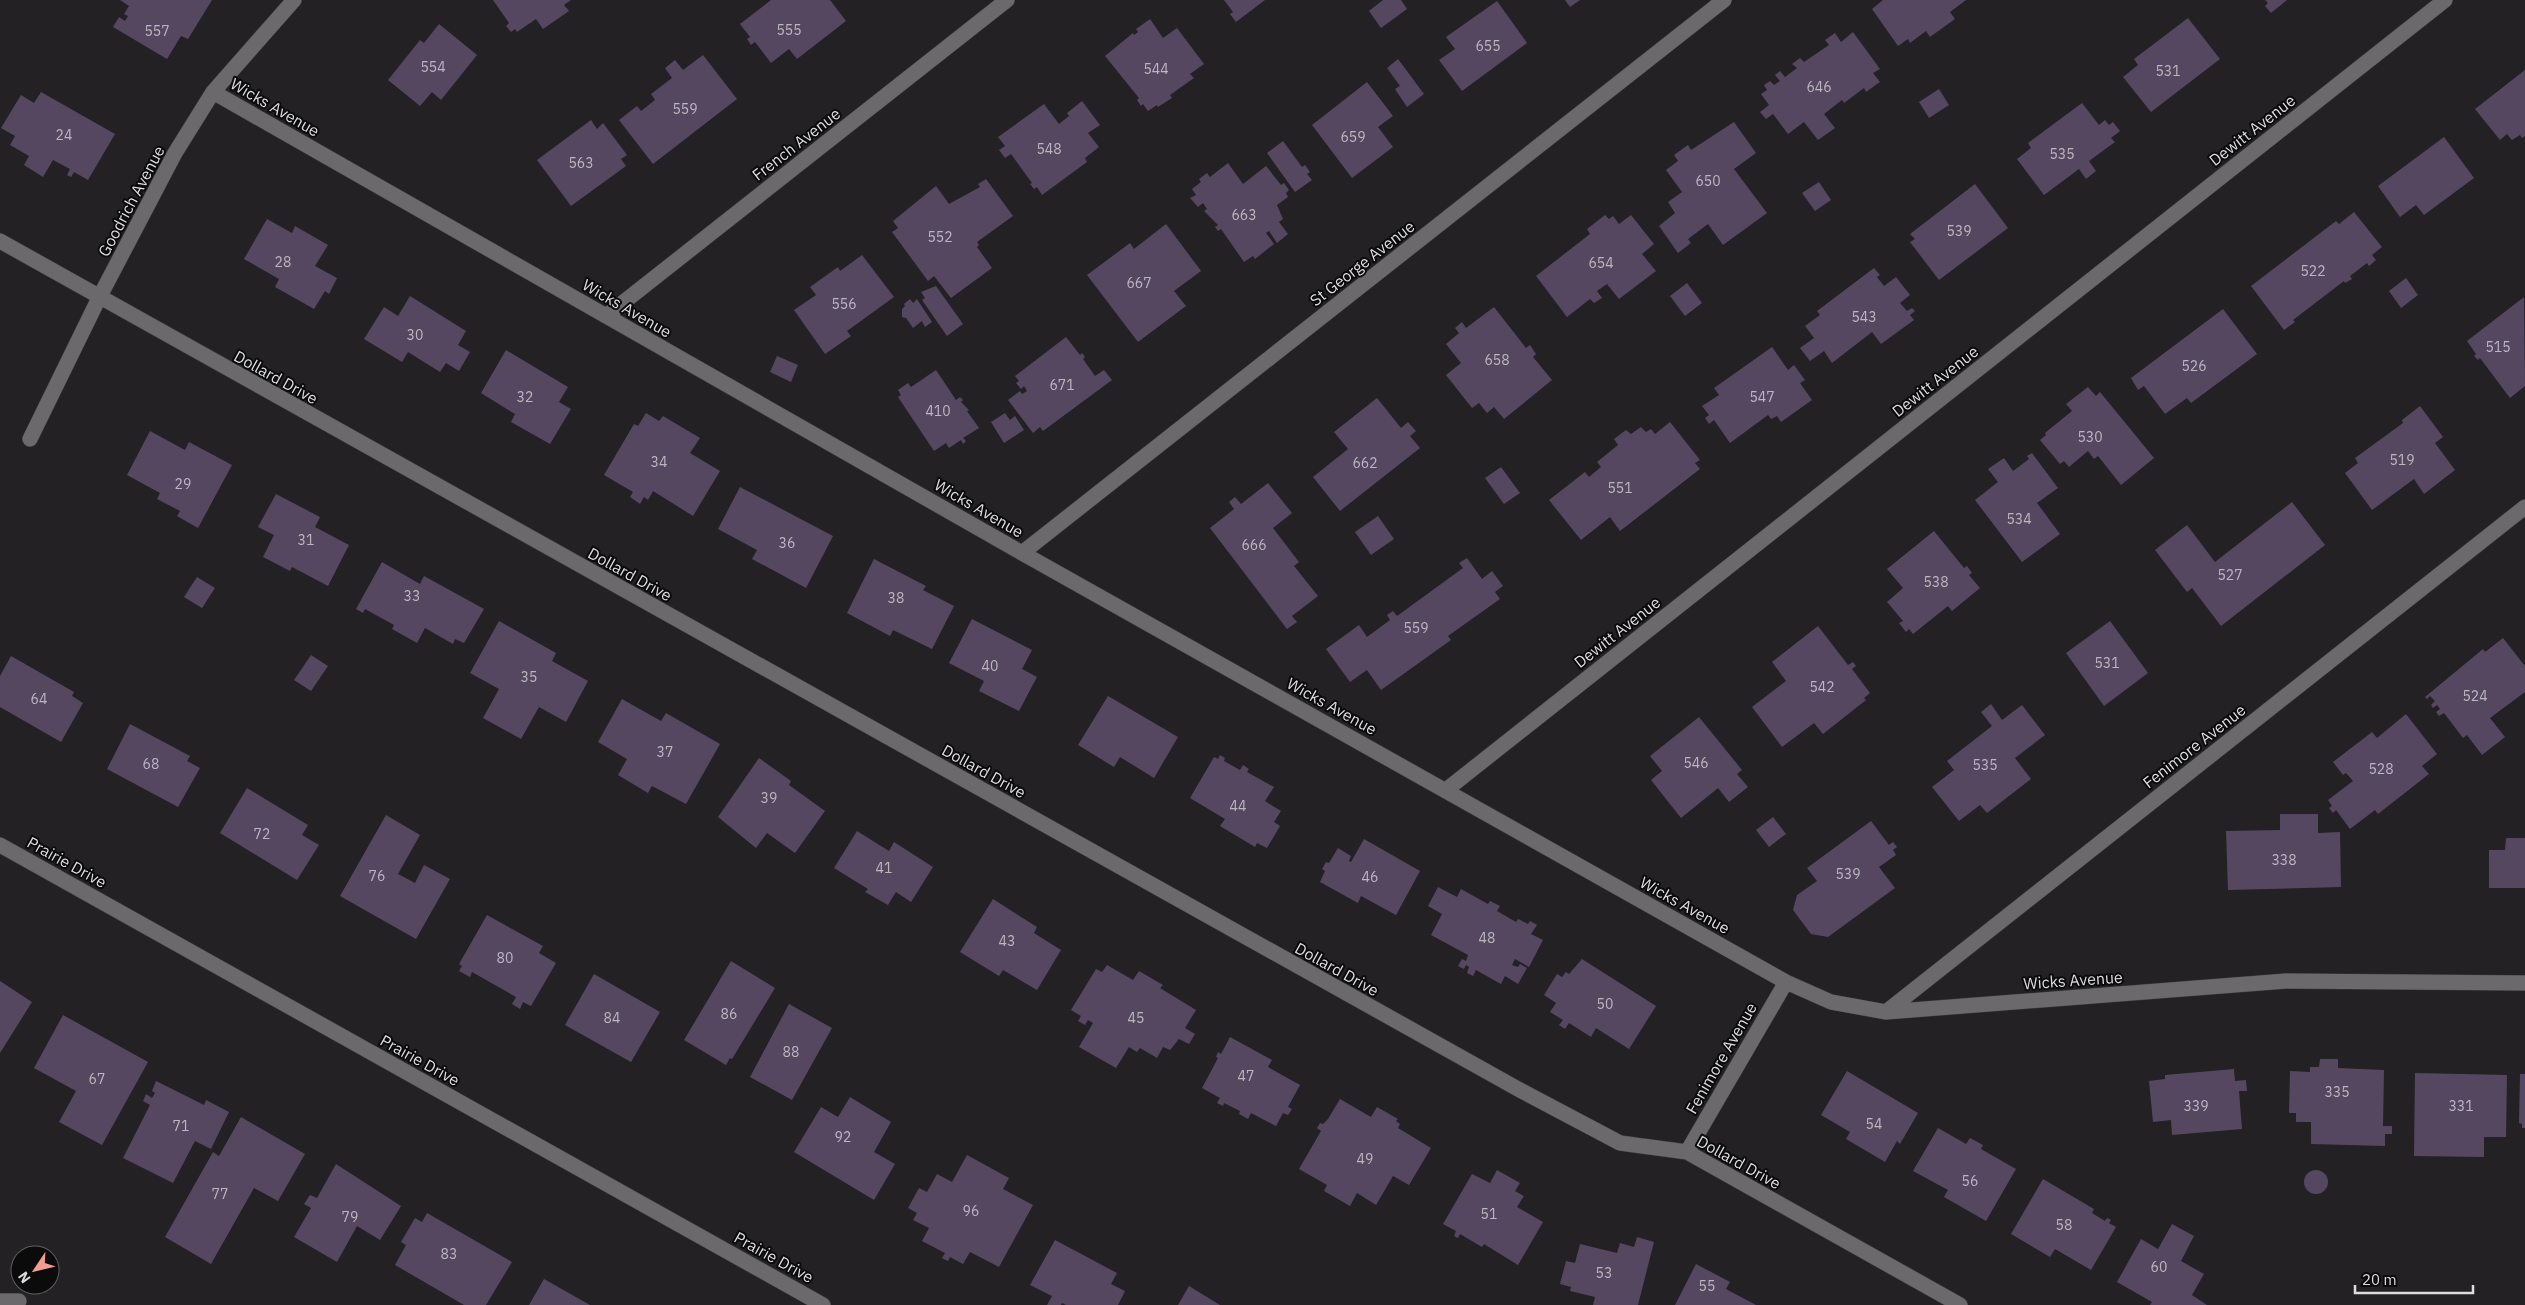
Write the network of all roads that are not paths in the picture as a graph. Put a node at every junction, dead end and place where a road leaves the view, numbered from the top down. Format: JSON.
{"nodes":[{"id":1,"x":294,"y":0,"type":"edge"},
{"id":2,"x":1007,"y":0,"type":"edge"},
{"id":3,"x":1724,"y":0,"type":"edge"},
{"id":4,"x":2445,"y":0,"type":"edge"},
{"id":5,"x":213,"y":92,"type":"junction"},
{"id":6,"x":0,"y":241,"type":"edge"},
{"id":7,"x":99,"y":298,"type":"junction"},
{"id":8,"x":606,"y":316,"type":"junction"},
{"id":9,"x":30,"y":439,"type":"dead end"},
{"id":10,"x":2525,"y":507,"type":"edge"},
{"id":11,"x":1022,"y":553,"type":"junction"},
{"id":12,"x":1446,"y":790,"type":"junction"},
{"id":13,"x":0,"y":844,"type":"edge"},
{"id":14,"x":1786,"y":982,"type":"junction"},
{"id":15,"x":2525,"y":982,"type":"edge"},
{"id":16,"x":1886,"y":1012,"type":"junction"},
{"id":17,"x":1687,"y":1152,"type":"junction"},
{"id":18,"x":0,"y":1301,"type":"edge"},
{"id":19,"x":19,"y":1301,"type":"dead end"},
{"id":20,"x":823,"y":1305,"type":"edge"},
{"id":21,"x":1960,"y":1305,"type":"edge"}],
"edges":[{"from":1,"to":5,"type":"street","name":"Goodrich Avenue"},
{"from":2,"to":8,"type":"street","name":"French Avenue"},
{"from":3,"to":11,"type":"street","name":"St George Avenue"},
{"from":4,"to":12,"type":"street","name":"Dewitt Avenue"},
{"from":5,"to":7,"type":"street","name":"Goodrich Avenue"},
{"from":5,"to":8,"type":"street","name":"Wicks Avenue"},
{"from":6,"to":7,"type":"street","name":"Dollard Drive"},
{"from":7,"to":9,"type":"street","name":"Goodrich Avenue"},
{"from":7,"to":17,"type":"street","name":"Dollard Drive"},
{"from":8,"to":11,"type":"street","name":"Wicks Avenue"},
{"from":10,"to":16,"type":"street","name":"Fenimore Avenue"},
{"from":11,"to":12,"type":"street","name":"Wicks Avenue"},
{"from":12,"to":14,"type":"street","name":"Wicks Avenue"},
{"from":13,"to":20,"type":"street","name":"Prairie Drive"},
{"from":14,"to":16,"type":"street","name":"Wicks Avenue"},
{"from":14,"to":17,"type":"street","name":"Fenimore Avenue"},
{"from":15,"to":16,"type":"street","name":"Wicks Avenue"},
{"from":17,"to":21,"type":"street","name":"Dollard Drive"},
{"from":18,"to":19,"type":"street"}]}
